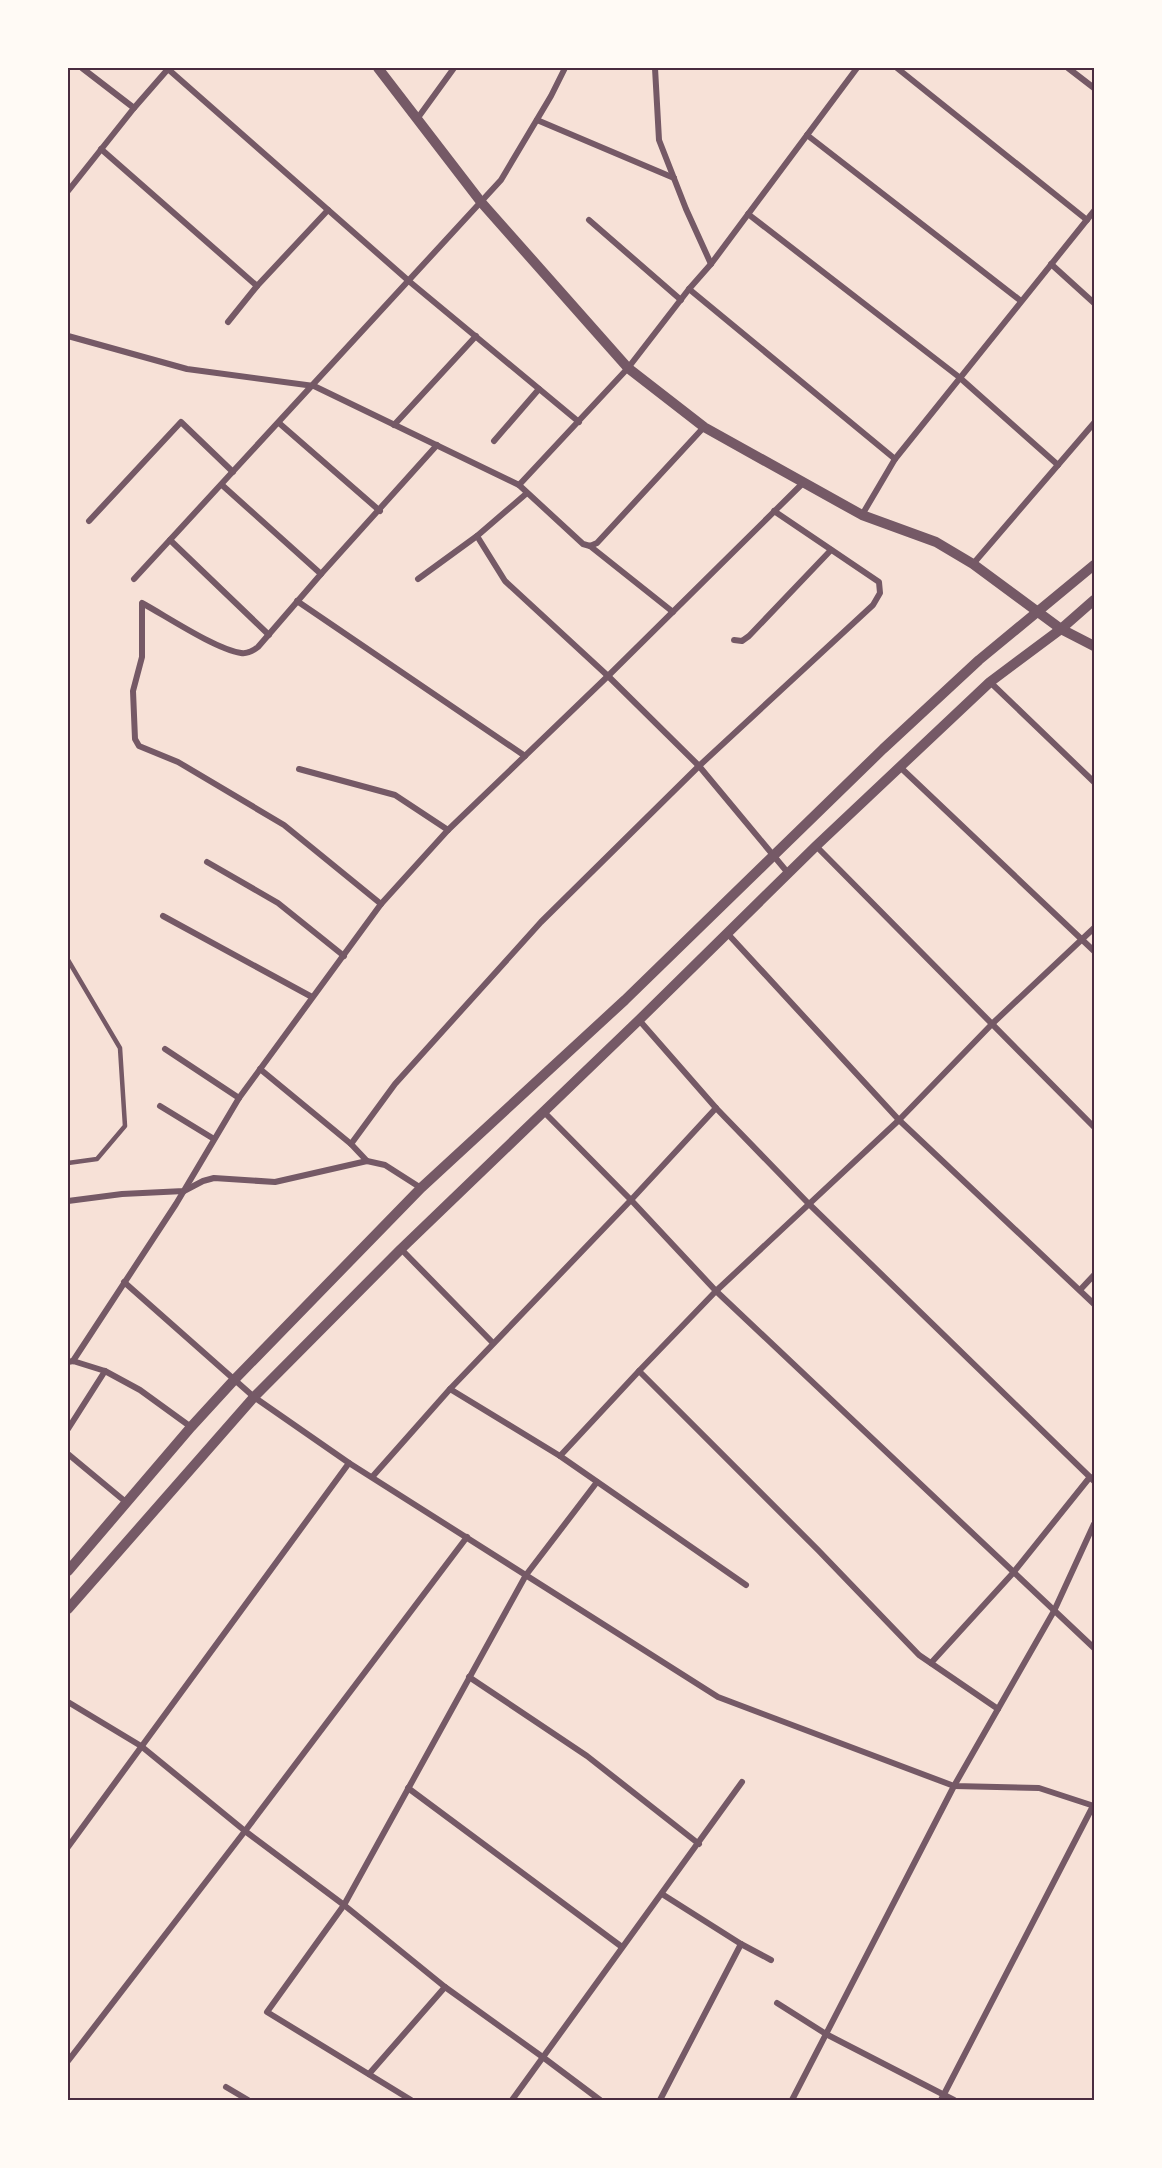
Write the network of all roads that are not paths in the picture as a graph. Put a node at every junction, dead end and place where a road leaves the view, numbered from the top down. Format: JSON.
{"nodes":[{"id":1,"x":82,"y":68,"type":"edge"},
{"id":2,"x":169,"y":68,"type":"edge"},
{"id":3,"x":454,"y":68,"type":"edge"},
{"id":4,"x":565,"y":68,"type":"edge"},
{"id":5,"x":655,"y":68,"type":"edge"},
{"id":6,"x":856,"y":68,"type":"edge"},
{"id":7,"x":897,"y":68,"type":"edge"},
{"id":8,"x":1068,"y":68,"type":"edge"},
{"id":9,"x":382,"y":69,"type":"edge"},
{"id":10,"x":1095,"y":87,"type":"edge"},
{"id":11,"x":134,"y":108,"type":"junction"},
{"id":12,"x":417,"y":119,"type":"junction"},
{"id":13,"x":537,"y":120,"type":"junction"},
{"id":14,"x":807,"y":135,"type":"junction"},
{"id":15,"x":100,"y":149,"type":"junction"},
{"id":16,"x":674,"y":178,"type":"junction"},
{"id":17,"x":68,"y":191,"type":"edge"},
{"id":18,"x":481,"y":202,"type":"junction"},
{"id":19,"x":328,"y":210,"type":"junction"},
{"id":20,"x":1095,"y":211,"type":"edge"},
{"id":21,"x":748,"y":214,"type":"junction"},
{"id":22,"x":589,"y":220,"type":"dead end"},
{"id":23,"x":1087,"y":220,"type":"junction"},
{"id":24,"x":711,"y":264,"type":"junction"},
{"id":25,"x":1051,"y":264,"type":"junction"},
{"id":26,"x":410,"y":282,"type":"junction"},
{"id":27,"x":257,"y":286,"type":"junction"},
{"id":28,"x":689,"y":289,"type":"junction"},
{"id":29,"x":681,"y":300,"type":"junction"},
{"id":30,"x":1021,"y":301,"type":"junction"},
{"id":31,"x":1095,"y":303,"type":"edge"},
{"id":32,"x":228,"y":322,"type":"dead end"},
{"id":33,"x":68,"y":336,"type":"edge"},
{"id":34,"x":476,"y":336,"type":"junction"},
{"id":35,"x":628,"y":368,"type":"junction"},
{"id":36,"x":959,"y":377,"type":"junction"},
{"id":37,"x":314,"y":386,"type":"junction"},
{"id":38,"x":539,"y":389,"type":"junction"},
{"id":39,"x":579,"y":422,"type":"junction"},
{"id":40,"x":279,"y":423,"type":"junction"},
{"id":41,"x":1095,"y":423,"type":"edge"},
{"id":42,"x":394,"y":424,"type":"junction"},
{"id":43,"x":704,"y":427,"type":"junction"},
{"id":44,"x":495,"y":441,"type":"dead end"},
{"id":45,"x":437,"y":446,"type":"junction"},
{"id":46,"x":895,"y":459,"type":"junction"},
{"id":47,"x":1058,"y":465,"type":"junction"},
{"id":48,"x":233,"y":472,"type":"junction"},
{"id":49,"x":802,"y":484,"type":"junction"},
{"id":50,"x":222,"y":485,"type":"junction"},
{"id":51,"x":519,"y":485,"type":"junction"},
{"id":52,"x":527,"y":493,"type":"junction"},
{"id":53,"x":380,"y":511,"type":"junction"},
{"id":54,"x":774,"y":512,"type":"junction"},
{"id":55,"x":862,"y":515,"type":"junction"},
{"id":56,"x":89,"y":520,"type":"dead end"},
{"id":57,"x":477,"y":536,"type":"junction"},
{"id":58,"x":170,"y":540,"type":"junction"},
{"id":59,"x":590,"y":546,"type":"junction"},
{"id":60,"x":831,"y":550,"type":"junction"},
{"id":61,"x":973,"y":564,"type":"junction"},
{"id":62,"x":1095,"y":565,"type":"edge"},
{"id":63,"x":321,"y":574,"type":"junction"},
{"id":64,"x":134,"y":579,"type":"dead end"},
{"id":65,"x":418,"y":579,"type":"dead end"},
{"id":66,"x":1095,"y":600,"type":"edge"},
{"id":67,"x":297,"y":602,"type":"junction"},
{"id":68,"x":1037,"y":611,"type":"junction"},
{"id":69,"x":673,"y":612,"type":"junction"},
{"id":70,"x":1061,"y":629,"type":"junction"},
{"id":71,"x":269,"y":635,"type":"junction"},
{"id":72,"x":734,"y":640,"type":"dead end"},
{"id":73,"x":1095,"y":646,"type":"edge"},
{"id":74,"x":608,"y":676,"type":"junction"},
{"id":75,"x":990,"y":682,"type":"junction"},
{"id":76,"x":525,"y":756,"type":"junction"},
{"id":77,"x":699,"y":766,"type":"junction"},
{"id":78,"x":900,"y":767,"type":"junction"},
{"id":79,"x":299,"y":769,"type":"dead end"},
{"id":80,"x":1095,"y":782,"type":"edge"},
{"id":81,"x":448,"y":830,"type":"junction"},
{"id":82,"x":816,"y":846,"type":"junction"},
{"id":83,"x":772,"y":856,"type":"junction"},
{"id":84,"x":207,"y":862,"type":"dead end"},
{"id":85,"x":788,"y":873,"type":"junction"},
{"id":86,"x":381,"y":904,"type":"junction"},
{"id":87,"x":164,"y":916,"type":"dead end"},
{"id":88,"x":1095,"y":928,"type":"edge"},
{"id":89,"x":727,"y":933,"type":"junction"},
{"id":90,"x":1083,"y":940,"type":"junction"},
{"id":91,"x":1095,"y":951,"type":"edge"},
{"id":92,"x":344,"y":956,"type":"junction"},
{"id":93,"x":68,"y":960,"type":"edge"},
{"id":94,"x":312,"y":997,"type":"junction"},
{"id":95,"x":639,"y":1020,"type":"junction"},
{"id":96,"x":993,"y":1023,"type":"junction"},
{"id":97,"x":165,"y":1049,"type":"dead end"},
{"id":98,"x":260,"y":1069,"type":"junction"},
{"id":99,"x":239,"y":1098,"type":"junction"},
{"id":100,"x":160,"y":1106,"type":"dead end"},
{"id":101,"x":716,"y":1108,"type":"junction"},
{"id":102,"x":544,"y":1112,"type":"junction"},
{"id":103,"x":899,"y":1120,"type":"junction"},
{"id":104,"x":1095,"y":1127,"type":"edge"},
{"id":105,"x":214,"y":1139,"type":"junction"},
{"id":106,"x":351,"y":1144,"type":"junction"},
{"id":107,"x":367,"y":1161,"type":"junction"},
{"id":108,"x":68,"y":1163,"type":"edge"},
{"id":109,"x":421,"y":1188,"type":"junction"},
{"id":110,"x":184,"y":1191,"type":"junction"},
{"id":111,"x":631,"y":1200,"type":"junction"},
{"id":112,"x":68,"y":1201,"type":"edge"},
{"id":113,"x":808,"y":1203,"type":"junction"},
{"id":114,"x":401,"y":1249,"type":"junction"},
{"id":115,"x":1095,"y":1275,"type":"edge"},
{"id":116,"x":124,"y":1282,"type":"junction"},
{"id":117,"x":1080,"y":1290,"type":"junction"},
{"id":118,"x":716,"y":1291,"type":"junction"},
{"id":119,"x":1095,"y":1304,"type":"edge"},
{"id":120,"x":493,"y":1343,"type":"junction"},
{"id":121,"x":70,"y":1361,"type":"edge"},
{"id":122,"x":105,"y":1371,"type":"junction"},
{"id":123,"x":639,"y":1371,"type":"junction"},
{"id":124,"x":235,"y":1379,"type":"junction"},
{"id":125,"x":450,"y":1389,"type":"junction"},
{"id":126,"x":254,"y":1397,"type":"junction"},
{"id":127,"x":191,"y":1427,"type":"junction"},
{"id":128,"x":68,"y":1429,"type":"edge"},
{"id":129,"x":68,"y":1454,"type":"edge"},
{"id":130,"x":560,"y":1456,"type":"junction"},
{"id":131,"x":349,"y":1463,"type":"junction"},
{"id":132,"x":373,"y":1476,"type":"junction"},
{"id":133,"x":1092,"y":1479,"type":"edge"},
{"id":134,"x":597,"y":1482,"type":"junction"},
{"id":135,"x":127,"y":1503,"type":"junction"},
{"id":136,"x":1094,"y":1526,"type":"edge"},
{"id":137,"x":467,"y":1537,"type":"junction"},
{"id":138,"x":68,"y":1571,"type":"edge"},
{"id":139,"x":1013,"y":1573,"type":"junction"},
{"id":140,"x":526,"y":1575,"type":"junction"},
{"id":141,"x":746,"y":1585,"type":"dead end"},
{"id":142,"x":68,"y":1609,"type":"edge"},
{"id":143,"x":1054,"y":1611,"type":"junction"},
{"id":144,"x":1095,"y":1648,"type":"edge"},
{"id":145,"x":931,"y":1663,"type":"junction"},
{"id":146,"x":469,"y":1677,"type":"junction"},
{"id":147,"x":68,"y":1702,"type":"edge"},
{"id":148,"x":998,"y":1708,"type":"junction"},
{"id":149,"x":141,"y":1746,"type":"junction"},
{"id":150,"x":742,"y":1782,"type":"dead end"},
{"id":151,"x":954,"y":1786,"type":"junction"},
{"id":152,"x":408,"y":1788,"type":"junction"},
{"id":153,"x":1094,"y":1806,"type":"edge"},
{"id":154,"x":245,"y":1831,"type":"junction"},
{"id":155,"x":699,"y":1845,"type":"junction"},
{"id":156,"x":68,"y":1847,"type":"edge"},
{"id":157,"x":662,"y":1894,"type":"junction"},
{"id":158,"x":344,"y":1905,"type":"junction"},
{"id":159,"x":741,"y":1944,"type":"junction"},
{"id":160,"x":622,"y":1947,"type":"junction"},
{"id":161,"x":771,"y":1960,"type":"dead end"},
{"id":162,"x":445,"y":1987,"type":"junction"},
{"id":163,"x":777,"y":2003,"type":"dead end"},
{"id":164,"x":826,"y":2034,"type":"junction"},
{"id":165,"x":544,"y":2058,"type":"junction"},
{"id":166,"x":68,"y":2061,"type":"edge"},
{"id":167,"x":369,"y":2074,"type":"junction"},
{"id":168,"x":226,"y":2087,"type":"dead end"},
{"id":169,"x":942,"y":2097,"type":"edge"},
{"id":170,"x":248,"y":2100,"type":"edge"},
{"id":171,"x":411,"y":2100,"type":"edge"},
{"id":172,"x":512,"y":2100,"type":"edge"},
{"id":173,"x":600,"y":2100,"type":"edge"},
{"id":174,"x":660,"y":2100,"type":"edge"},
{"id":175,"x":792,"y":2100,"type":"edge"},
{"id":176,"x":954,"y":2100,"type":"edge"}],
"edges":[{"from":1,"to":11,"type":"street"},
{"from":2,"to":11,"type":"street"},
{"from":2,"to":19,"type":"street"},
{"from":3,"to":12,"type":"street"},
{"from":4,"to":13,"type":"street"},
{"from":5,"to":16,"type":"street"},
{"from":6,"to":14,"type":"street"},
{"from":7,"to":23,"type":"street"},
{"from":8,"to":10,"type":"street"},
{"from":9,"to":12,"type":"street"},
{"from":11,"to":15,"type":"street"},
{"from":12,"to":18,"type":"street"},
{"from":13,"to":16,"type":"street"},
{"from":13,"to":18,"type":"street"},
{"from":14,"to":21,"type":"street"},
{"from":14,"to":30,"type":"street"},
{"from":15,"to":17,"type":"street"},
{"from":15,"to":27,"type":"street"},
{"from":16,"to":24,"type":"street"},
{"from":18,"to":26,"type":"street"},
{"from":18,"to":35,"type":"street"},
{"from":19,"to":26,"type":"street"},
{"from":19,"to":27,"type":"street"},
{"from":20,"to":23,"type":"street"},
{"from":21,"to":24,"type":"street"},
{"from":21,"to":36,"type":"street"},
{"from":22,"to":29,"type":"street"},
{"from":23,"to":25,"type":"street"},
{"from":24,"to":28,"type":"street"},
{"from":25,"to":30,"type":"street"},
{"from":25,"to":31,"type":"street"},
{"from":26,"to":34,"type":"street"},
{"from":26,"to":37,"type":"street"},
{"from":27,"to":32,"type":"street"},
{"from":28,"to":29,"type":"street"},
{"from":28,"to":46,"type":"street"},
{"from":29,"to":35,"type":"street"},
{"from":30,"to":36,"type":"street"},
{"from":33,"to":37,"type":"street"},
{"from":34,"to":38,"type":"street"},
{"from":34,"to":42,"type":"street"},
{"from":35,"to":39,"type":"street"},
{"from":35,"to":43,"type":"street"},
{"from":36,"to":46,"type":"street"},
{"from":36,"to":47,"type":"street"},
{"from":37,"to":40,"type":"street"},
{"from":37,"to":42,"type":"street"},
{"from":38,"to":39,"type":"street"},
{"from":38,"to":44,"type":"street"},
{"from":39,"to":51,"type":"street"},
{"from":40,"to":48,"type":"street"},
{"from":40,"to":53,"type":"street"},
{"from":41,"to":47,"type":"street"},
{"from":42,"to":45,"type":"street"},
{"from":43,"to":49,"type":"street"},
{"from":43,"to":59,"type":"street"},
{"from":45,"to":51,"type":"street"},
{"from":45,"to":53,"type":"street"},
{"from":46,"to":55,"type":"street"},
{"from":47,"to":61,"type":"street"},
{"from":48,"to":50,"type":"street"},
{"from":48,"to":56,"type":"street"},
{"from":49,"to":54,"type":"street"},
{"from":49,"to":55,"type":"street"},
{"from":50,"to":58,"type":"street"},
{"from":50,"to":63,"type":"street"},
{"from":51,"to":52,"type":"street"},
{"from":52,"to":57,"type":"street"},
{"from":52,"to":59,"type":"street"},
{"from":53,"to":63,"type":"street"},
{"from":54,"to":60,"type":"street"},
{"from":54,"to":69,"type":"street"},
{"from":55,"to":61,"type":"street"},
{"from":57,"to":65,"type":"street"},
{"from":57,"to":74,"type":"street"},
{"from":58,"to":64,"type":"street"},
{"from":58,"to":71,"type":"street"},
{"from":59,"to":69,"type":"street"},
{"from":60,"to":72,"type":"street"},
{"from":60,"to":77,"type":"street"},
{"from":61,"to":68,"type":"street"},
{"from":62,"to":68,"type":"street"},
{"from":63,"to":67,"type":"street"},
{"from":66,"to":70,"type":"street"},
{"from":67,"to":71,"type":"street"},
{"from":67,"to":76,"type":"street"},
{"from":68,"to":70,"type":"street"},
{"from":68,"to":83,"type":"street"},
{"from":69,"to":74,"type":"street"},
{"from":70,"to":73,"type":"street"},
{"from":70,"to":75,"type":"street"},
{"from":71,"to":86,"type":"street"},
{"from":74,"to":76,"type":"street"},
{"from":74,"to":77,"type":"street"},
{"from":75,"to":78,"type":"street"},
{"from":75,"to":80,"type":"street"},
{"from":76,"to":81,"type":"street"},
{"from":77,"to":83,"type":"street"},
{"from":77,"to":106,"type":"street"},
{"from":78,"to":82,"type":"street"},
{"from":78,"to":90,"type":"street"},
{"from":79,"to":81,"type":"street"},
{"from":81,"to":86,"type":"street"},
{"from":82,"to":85,"type":"street"},
{"from":82,"to":96,"type":"street"},
{"from":83,"to":85,"type":"street"},
{"from":83,"to":109,"type":"street"},
{"from":84,"to":92,"type":"street"},
{"from":85,"to":89,"type":"street"},
{"from":86,"to":92,"type":"street"},
{"from":87,"to":94,"type":"street"},
{"from":88,"to":90,"type":"street"},
{"from":89,"to":95,"type":"street"},
{"from":89,"to":103,"type":"street"},
{"from":90,"to":91,"type":"street"},
{"from":90,"to":96,"type":"street"},
{"from":92,"to":94,"type":"street"},
{"from":93,"to":108,"type":"lane"},
{"from":94,"to":98,"type":"street"},
{"from":95,"to":101,"type":"street"},
{"from":95,"to":102,"type":"street"},
{"from":96,"to":103,"type":"street"},
{"from":96,"to":104,"type":"street"},
{"from":97,"to":99,"type":"street"},
{"from":98,"to":99,"type":"street"},
{"from":98,"to":106,"type":"street"},
{"from":99,"to":105,"type":"street"},
{"from":100,"to":105,"type":"street"},
{"from":101,"to":111,"type":"street"},
{"from":101,"to":113,"type":"street"},
{"from":102,"to":111,"type":"street"},
{"from":102,"to":114,"type":"street"},
{"from":103,"to":113,"type":"street"},
{"from":103,"to":117,"type":"street"},
{"from":105,"to":110,"type":"street"},
{"from":106,"to":107,"type":"street"},
{"from":107,"to":109,"type":"street"},
{"from":107,"to":110,"type":"street"},
{"from":109,"to":124,"type":"street"},
{"from":110,"to":112,"type":"street"},
{"from":110,"to":116,"type":"street"},
{"from":111,"to":118,"type":"street"},
{"from":111,"to":120,"type":"street"},
{"from":113,"to":118,"type":"street"},
{"from":113,"to":133,"type":"street"},
{"from":114,"to":120,"type":"street"},
{"from":114,"to":126,"type":"street"},
{"from":115,"to":117,"type":"street"},
{"from":116,"to":121,"type":"street"},
{"from":116,"to":124,"type":"street"},
{"from":117,"to":119,"type":"street"},
{"from":118,"to":123,"type":"street"},
{"from":118,"to":139,"type":"street"},
{"from":120,"to":125,"type":"street"},
{"from":121,"to":122,"type":"street"},
{"from":122,"to":127,"type":"street"},
{"from":122,"to":128,"type":"street"},
{"from":123,"to":130,"type":"street"},
{"from":123,"to":145,"type":"street"},
{"from":124,"to":126,"type":"street"},
{"from":124,"to":127,"type":"street"},
{"from":125,"to":130,"type":"street"},
{"from":125,"to":132,"type":"street"},
{"from":126,"to":131,"type":"street"},
{"from":126,"to":142,"type":"street"},
{"from":127,"to":135,"type":"street"},
{"from":129,"to":135,"type":"street"},
{"from":130,"to":134,"type":"street"},
{"from":131,"to":132,"type":"street"},
{"from":131,"to":149,"type":"street"},
{"from":132,"to":137,"type":"street"},
{"from":133,"to":139,"type":"street"},
{"from":134,"to":140,"type":"street"},
{"from":134,"to":141,"type":"street"},
{"from":135,"to":138,"type":"street"},
{"from":136,"to":143,"type":"street"},
{"from":137,"to":140,"type":"street"},
{"from":137,"to":154,"type":"street"},
{"from":139,"to":143,"type":"street"},
{"from":139,"to":145,"type":"street"},
{"from":140,"to":146,"type":"street"},
{"from":140,"to":151,"type":"street"},
{"from":143,"to":144,"type":"street"},
{"from":143,"to":148,"type":"street"},
{"from":145,"to":148,"type":"street"},
{"from":146,"to":152,"type":"street"},
{"from":146,"to":155,"type":"street"},
{"from":147,"to":149,"type":"street"},
{"from":148,"to":151,"type":"street"},
{"from":149,"to":154,"type":"street"},
{"from":149,"to":156,"type":"street"},
{"from":150,"to":155,"type":"street"},
{"from":151,"to":153,"type":"street"},
{"from":151,"to":164,"type":"street"},
{"from":152,"to":158,"type":"street"},
{"from":152,"to":160,"type":"street"},
{"from":153,"to":169,"type":"street"},
{"from":154,"to":158,"type":"street"},
{"from":154,"to":166,"type":"street"},
{"from":155,"to":157,"type":"street"},
{"from":157,"to":159,"type":"street"},
{"from":157,"to":160,"type":"street"},
{"from":158,"to":162,"type":"street"},
{"from":158,"to":167,"type":"street"},
{"from":159,"to":161,"type":"street"},
{"from":159,"to":174,"type":"street"},
{"from":160,"to":165,"type":"street"},
{"from":162,"to":165,"type":"street"},
{"from":162,"to":167,"type":"street"},
{"from":163,"to":164,"type":"street"},
{"from":164,"to":169,"type":"street"},
{"from":164,"to":175,"type":"street"},
{"from":165,"to":172,"type":"street"},
{"from":165,"to":173,"type":"street"},
{"from":167,"to":171,"type":"street"},
{"from":168,"to":170,"type":"street"},
{"from":169,"to":176,"type":"street"}]}
